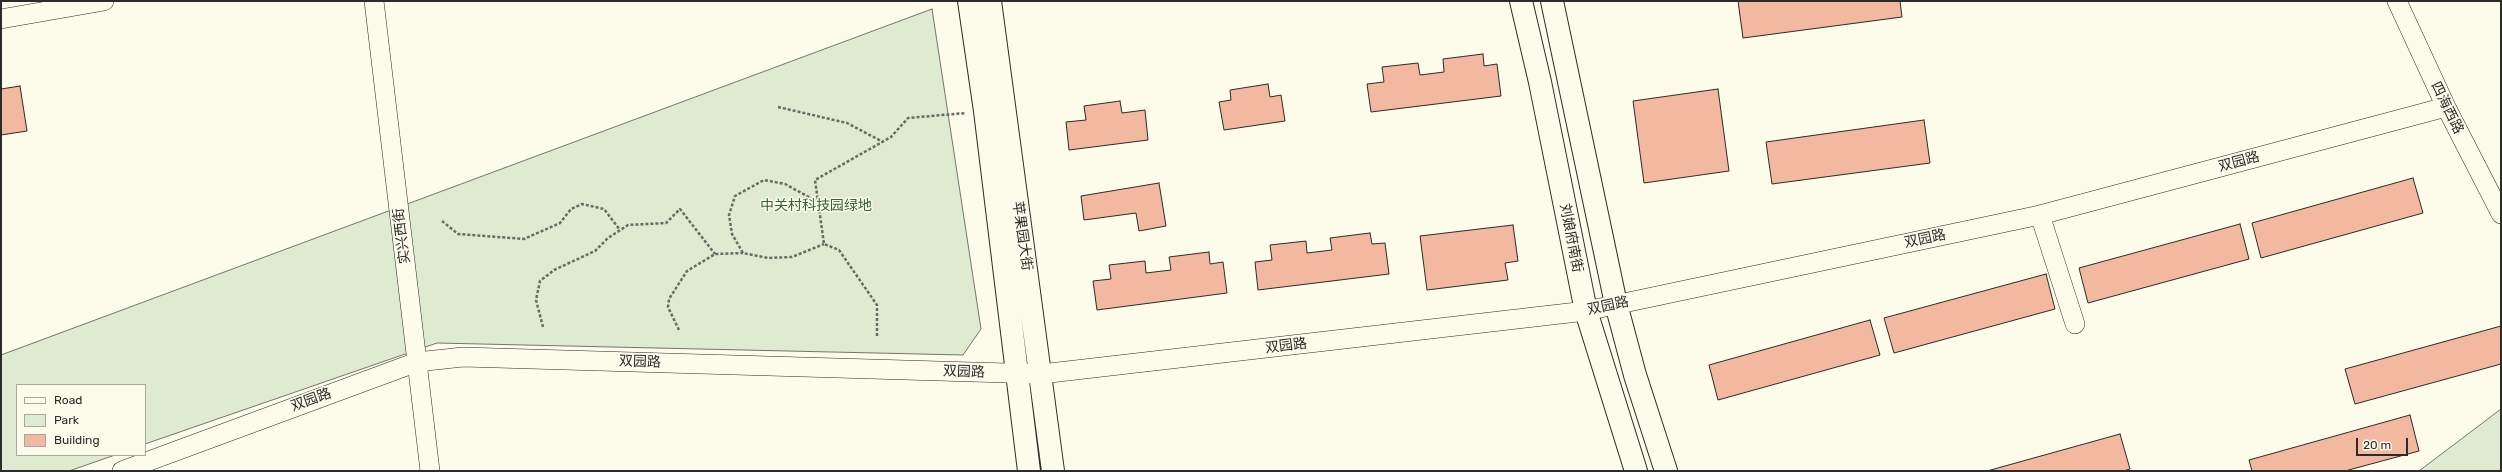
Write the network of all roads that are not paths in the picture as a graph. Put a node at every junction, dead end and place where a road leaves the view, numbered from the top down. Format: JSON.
{"nodes":[{"id":1,"x":104,"y":1,"type":"edge"},
{"id":2,"x":374,"y":1,"type":"edge"},
{"id":3,"x":969,"y":1,"type":"edge"},
{"id":4,"x":990,"y":1,"type":"edge"},
{"id":5,"x":1520,"y":1,"type":"edge"},
{"id":6,"x":1552,"y":1,"type":"edge"},
{"id":7,"x":2397,"y":1,"type":"edge"},
{"id":8,"x":1,"y":19,"type":"edge"},
{"id":9,"x":2446,"y":107,"type":"junction"},
{"id":10,"x":2040,"y":214,"type":"junction"},
{"id":11,"x":2501,"y":214,"type":"edge"},
{"id":12,"x":1616,"y":304,"type":"junction"},
{"id":13,"x":1586,"y":310,"type":"junction"},
{"id":14,"x":2075,"y":324,"type":"dead end"},
{"id":15,"x":417,"y":362,"type":"junction"},
{"id":16,"x":1017,"y":374,"type":"junction"},
{"id":17,"x":1041,"y":374,"type":"junction"},
{"id":18,"x":122,"y":471,"type":"edge"},
{"id":19,"x":430,"y":471,"type":"edge"},
{"id":20,"x":1029,"y":471,"type":"edge"},
{"id":21,"x":1053,"y":471,"type":"edge"},
{"id":22,"x":1636,"y":471,"type":"edge"},
{"id":23,"x":1666,"y":471,"type":"edge"}],
"edges":[{"from":1,"to":8,"type":"street"},
{"from":2,"to":15,"type":"street","name":"实兴西街"},
{"from":3,"to":16,"type":"main road","name":"苹果园大街"},
{"from":4,"to":17,"type":"main road","name":"苹果园大街"},
{"from":5,"to":13,"type":"main road","name":"刘娘府南街"},
{"from":6,"to":12,"type":"main road"},
{"from":7,"to":9,"type":"street","name":"四海西路"},
{"from":9,"to":10,"type":"street","name":"双园路"},
{"from":9,"to":11,"type":"street","name":"四海西路"},
{"from":10,"to":12,"type":"street","name":"双园路"},
{"from":10,"to":14,"type":"street"},
{"from":12,"to":13,"type":"street","name":"双园路"},
{"from":12,"to":23,"type":"main road"},
{"from":13,"to":17,"type":"street","name":"双园路"},
{"from":13,"to":22,"type":"main road","name":"刘娘府南街"},
{"from":15,"to":16,"type":"street","name":"双园路"},
{"from":15,"to":18,"type":"street","name":"双园路"},
{"from":15,"to":19,"type":"street","name":"实兴西街"},
{"from":16,"to":17,"type":"street","name":"双园路"},
{"from":16,"to":20,"type":"main road","name":"苹果园大街"},
{"from":17,"to":21,"type":"main road","name":"苹果园大街"}]}
